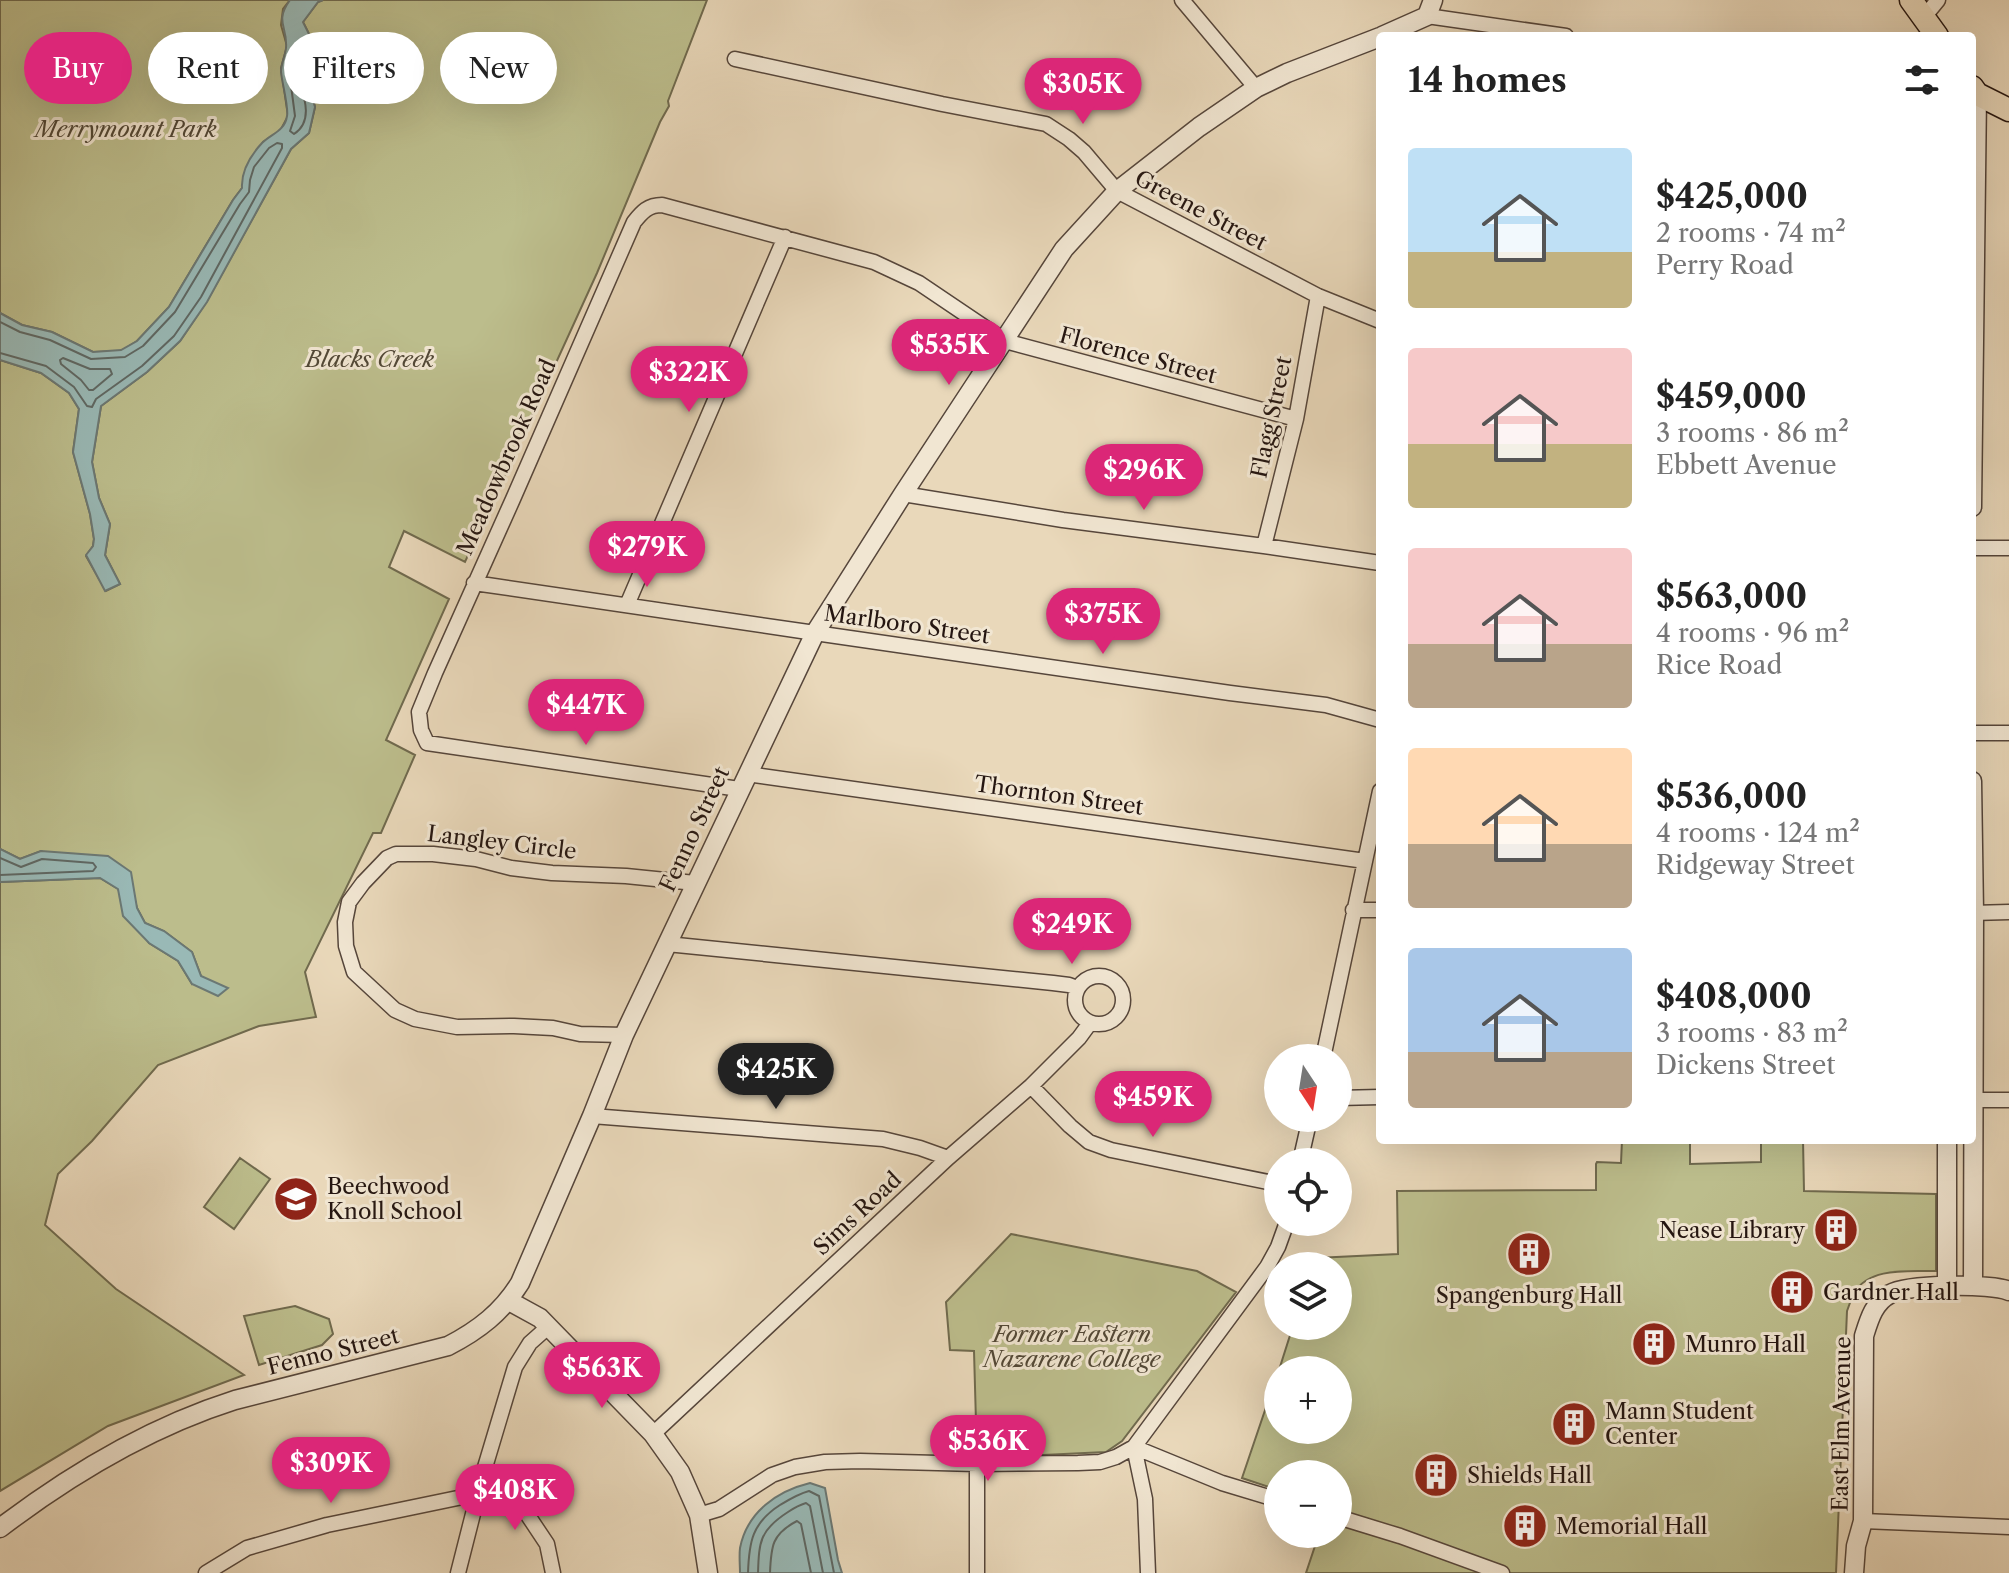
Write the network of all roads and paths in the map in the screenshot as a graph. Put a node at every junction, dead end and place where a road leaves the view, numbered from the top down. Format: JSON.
{"nodes":[{"id":1,"x":1182,"y":0,"type":"edge"},
{"id":2,"x":1924,"y":6,"type":"edge"},
{"id":3,"x":1430,"y":8,"type":"edge"},
{"id":4,"x":1388,"y":32,"type":"edge"},
{"id":5,"x":1547,"y":32,"type":"edge"},
{"id":6,"x":1935,"y":32,"type":"edge"},
{"id":7,"x":1376,"y":38,"type":"edge"},
{"id":8,"x":735,"y":59,"type":"dead end"},
{"id":9,"x":1256,"y":88,"type":"junction"},
{"id":10,"x":1976,"y":94,"type":"edge"},
{"id":11,"x":2009,"y":110,"type":"edge"},
{"id":12,"x":1117,"y":191,"type":"junction"},
{"id":13,"x":662,"y":205,"type":"joint"},
{"id":14,"x":785,"y":237,"type":"junction"},
{"id":15,"x":1318,"y":296,"type":"junction"},
{"id":16,"x":1376,"y":319,"type":"edge"},
{"id":17,"x":1005,"y":341,"type":"junction"},
{"id":18,"x":1296,"y":419,"type":"junction"},
{"id":19,"x":903,"y":494,"type":"junction"},
{"id":20,"x":1264,"y":546,"type":"junction"},
{"id":21,"x":1976,"y":548,"type":"edge"},
{"id":22,"x":2009,"y":548,"type":"edge"},
{"id":23,"x":1376,"y":562,"type":"edge"},
{"id":24,"x":474,"y":583,"type":"junction"},
{"id":25,"x":627,"y":605,"type":"junction"},
{"id":26,"x":815,"y":633,"type":"junction"},
{"id":27,"x":1376,"y":719,"type":"edge"},
{"id":28,"x":1976,"y":733,"type":"edge"},
{"id":29,"x":2009,"y":733,"type":"edge"},
{"id":30,"x":427,"y":743,"type":"joint"},
{"id":31,"x":743,"y":782,"type":"junction"},
{"id":32,"x":1376,"y":810,"type":"edge"},
{"id":33,"x":1365,"y":861,"type":"junction"},
{"id":34,"x":695,"y":883,"type":"junction"},
{"id":35,"x":1353,"y":910,"type":"junction"},
{"id":36,"x":1376,"y":910,"type":"edge"},
{"id":37,"x":2009,"y":912,"type":"edge"},
{"id":38,"x":1976,"y":913,"type":"edge"},
{"id":39,"x":667,"y":944,"type":"junction"},
{"id":40,"x":1077,"y":988,"type":"junction"},
{"id":41,"x":1090,"y":1023,"type":"junction"},
{"id":42,"x":624,"y":1035,"type":"junction"},
{"id":43,"x":1326,"y":1044,"type":"edge"},
{"id":44,"x":1031,"y":1086,"type":"junction"},
{"id":45,"x":1376,"y":1097,"type":"edge"},
{"id":46,"x":1352,"y":1098,"type":"edge"},
{"id":47,"x":1976,"y":1100,"type":"edge"},
{"id":48,"x":2009,"y":1100,"type":"edge"},
{"id":49,"x":592,"y":1116,"type":"junction"},
{"id":50,"x":1947,"y":1144,"type":"edge"},
{"id":51,"x":1972,"y":1144,"type":"edge"},
{"id":52,"x":948,"y":1158,"type":"junction"},
{"id":53,"x":1264,"y":1181,"type":"edge"},
{"id":54,"x":1282,"y":1236,"type":"edge"},
{"id":55,"x":1973,"y":1286,"type":"junction"},
{"id":56,"x":1947,"y":1287,"type":"junction"},
{"id":57,"x":2006,"y":1288,"type":"edge"},
{"id":58,"x":509,"y":1301,"type":"junction"},
{"id":59,"x":548,"y":1327,"type":"junction"},
{"id":60,"x":653,"y":1434,"type":"junction"},
{"id":61,"x":1134,"y":1447,"type":"junction"},
{"id":62,"x":977,"y":1464,"type":"junction"},
{"id":63,"x":477,"y":1494,"type":"junction"},
{"id":64,"x":1264,"y":1496,"type":"edge"},
{"id":65,"x":699,"y":1515,"type":"junction"},
{"id":66,"x":1352,"y":1521,"type":"edge"},
{"id":67,"x":1863,"y":1521,"type":"junction"},
{"id":68,"x":2009,"y":1527,"type":"edge"},
{"id":69,"x":0,"y":1528,"type":"edge"},
{"id":70,"x":206,"y":1573,"type":"edge"},
{"id":71,"x":458,"y":1573,"type":"edge"},
{"id":72,"x":553,"y":1573,"type":"edge"},
{"id":73,"x":708,"y":1573,"type":"edge"},
{"id":74,"x":977,"y":1573,"type":"edge"},
{"id":75,"x":1148,"y":1573,"type":"edge"},
{"id":76,"x":1502,"y":1573,"type":"edge"},
{"id":77,"x":1854,"y":1573,"type":"edge"}],
"edges":[{"from":1,"to":9,"type":"street"},
{"from":2,"to":6,"type":"main road"},
{"from":3,"to":4,"type":"street","name":"Fenno Street"},
{"from":3,"to":5,"type":"street"},
{"from":7,"to":9,"type":"street","name":"Fenno Street"},
{"from":8,"to":12,"type":"street","name":"Greene Street"},
{"from":9,"to":12,"type":"street","name":"Fenno Street"},
{"from":10,"to":11,"type":"main road"},
{"from":12,"to":15,"type":"street","name":"Greene Street"},
{"from":12,"to":17,"type":"street","name":"Fenno Street"},
{"from":13,"to":14,"type":"street","name":"Florence Street"},
{"from":13,"to":24,"type":"street","name":"Meadowbrook Road"},
{"from":14,"to":17,"type":"street","name":"Florence Street"},
{"from":14,"to":25,"type":"street"},
{"from":15,"to":16,"type":"street","name":"Greene Street"},
{"from":15,"to":18,"type":"street","name":"Flagg Street"},
{"from":17,"to":18,"type":"street","name":"Florence Street"},
{"from":17,"to":19,"type":"street","name":"Fenno Street"},
{"from":18,"to":20,"type":"street","name":"Flagg Street"},
{"from":19,"to":20,"type":"street"},
{"from":19,"to":26,"type":"street","name":"Fenno Street"},
{"from":20,"to":23,"type":"street"},
{"from":21,"to":22,"type":"street"},
{"from":24,"to":25,"type":"street","name":"Marlboro Street"},
{"from":24,"to":30,"type":"street","name":"Meadowbrook Road"},
{"from":25,"to":26,"type":"street","name":"Marlboro Street"},
{"from":26,"to":27,"type":"street","name":"Marlboro Street"},
{"from":26,"to":31,"type":"street","name":"Fenno Street"},
{"from":28,"to":29,"type":"street"},
{"from":30,"to":31,"type":"street","name":"Thornton Street"},
{"from":31,"to":33,"type":"street","name":"Thornton Street"},
{"from":31,"to":34,"type":"street","name":"Fenno Street"},
{"from":32,"to":33,"type":"street"},
{"from":33,"to":35,"type":"street"},
{"from":34,"to":39,"type":"street","name":"Fenno Street"},
{"from":34,"to":42,"type":"street","name":"Langley Circle"},
{"from":35,"to":36,"type":"street"},
{"from":35,"to":43,"type":"street"},
{"from":37,"to":38,"type":"street"},
{"from":39,"to":40,"type":"street","name":"Sims Road"},
{"from":39,"to":42,"type":"street","name":"Fenno Street"},
{"from":40,"to":41,"type":"street"},
{"from":40,"to":41,"type":"street","name":"Sims Road"},
{"from":41,"to":44,"type":"street","name":"Sims Road"},
{"from":42,"to":49,"type":"street","name":"Fenno Street"},
{"from":44,"to":52,"type":"street","name":"Sims Road"},
{"from":44,"to":53,"type":"street"},
{"from":45,"to":46,"type":"street"},
{"from":47,"to":48,"type":"street"},
{"from":49,"to":52,"type":"street"},
{"from":49,"to":58,"type":"street","name":"Fenno Street"},
{"from":50,"to":56,"type":"street"},
{"from":51,"to":55,"type":"street"},
{"from":52,"to":60,"type":"street","name":"Sims Road"},
{"from":54,"to":61,"type":"street"},
{"from":55,"to":56,"type":"street","name":"East Elm Avenue"},
{"from":55,"to":57,"type":"street","name":"East Elm Avenue"},
{"from":56,"to":67,"type":"street","name":"East Elm Avenue"},
{"from":58,"to":59,"type":"street"},
{"from":58,"to":69,"type":"street","name":"Fenno Street"},
{"from":59,"to":60,"type":"street"},
{"from":59,"to":63,"type":"street"},
{"from":60,"to":65,"type":"street"},
{"from":61,"to":62,"type":"street"},
{"from":61,"to":64,"type":"street"},
{"from":61,"to":75,"type":"street"},
{"from":62,"to":65,"type":"street"},
{"from":62,"to":74,"type":"street"},
{"from":63,"to":70,"type":"street"},
{"from":63,"to":71,"type":"street"},
{"from":63,"to":72,"type":"street"},
{"from":65,"to":73,"type":"street"},
{"from":66,"to":76,"type":"street"},
{"from":67,"to":68,"type":"street"},
{"from":67,"to":77,"type":"street","name":"East Elm Avenue"}]}
